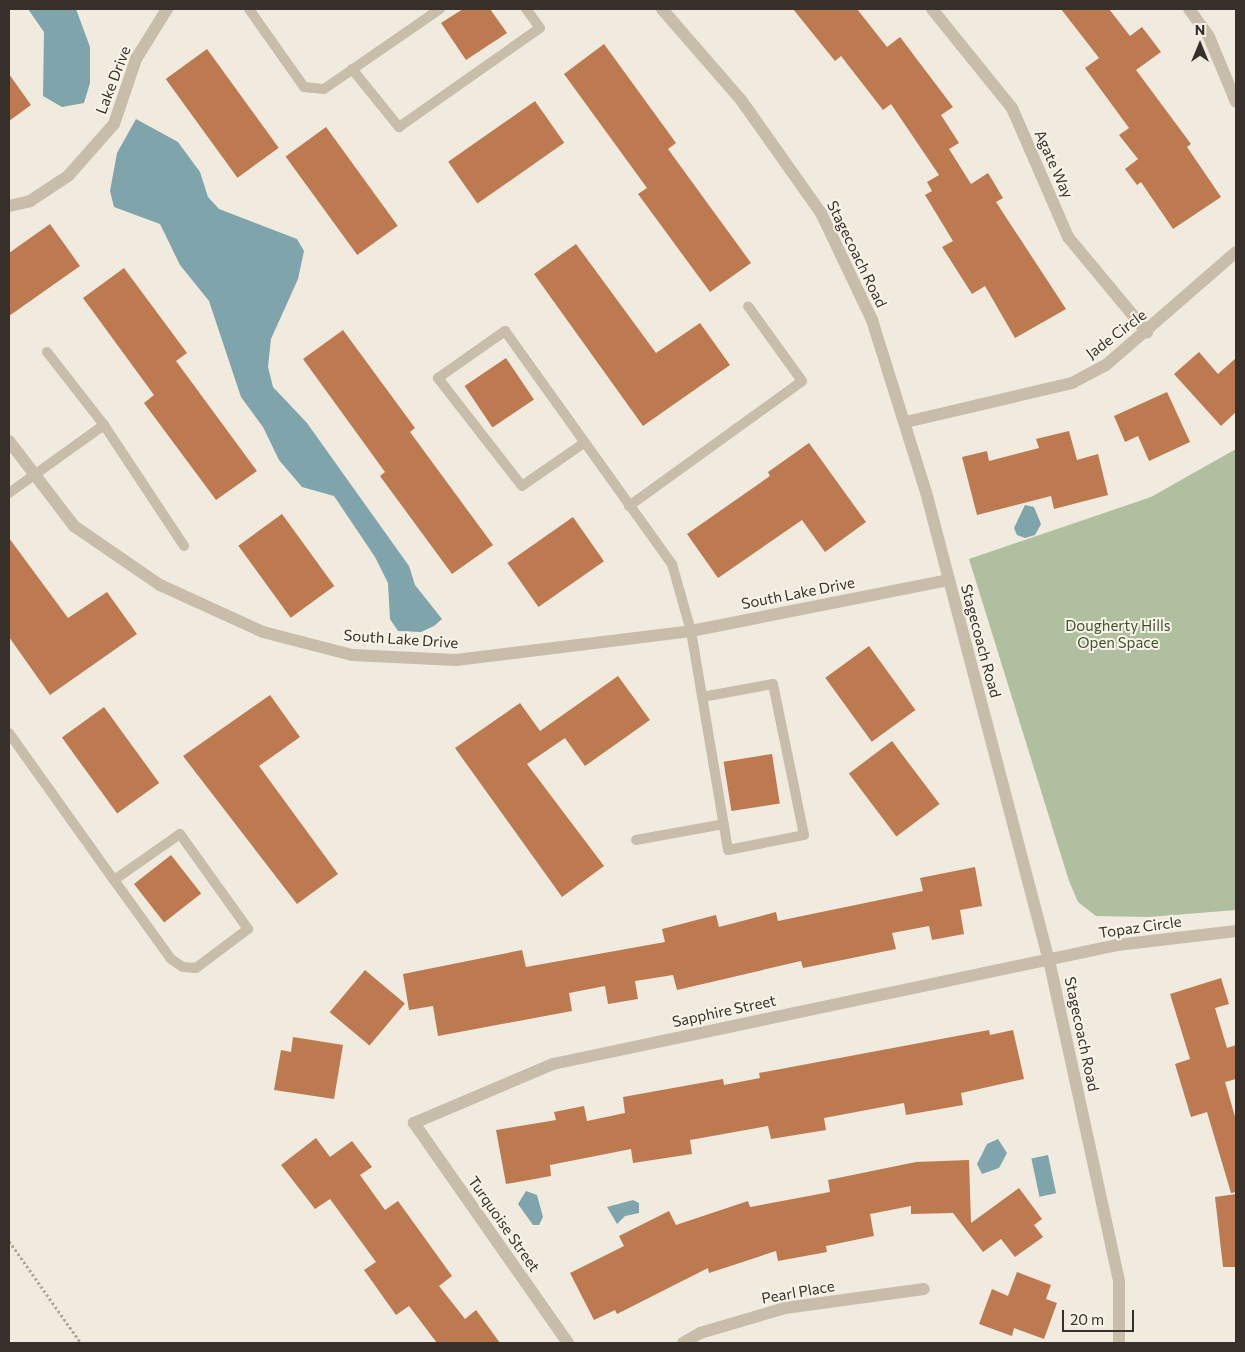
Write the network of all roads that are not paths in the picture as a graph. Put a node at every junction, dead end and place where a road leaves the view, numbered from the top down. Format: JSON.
{"nodes":[{"id":1,"x":168,"y":9,"type":"edge"},
{"id":2,"x":249,"y":9,"type":"edge"},
{"id":3,"x":440,"y":9,"type":"edge"},
{"id":4,"x":526,"y":9,"type":"edge"},
{"id":5,"x":662,"y":9,"type":"edge"},
{"id":6,"x":932,"y":9,"type":"edge"},
{"id":7,"x":1189,"y":9,"type":"edge"},
{"id":8,"x":352,"y":69,"type":"junction"},
{"id":9,"x":1236,"y":102,"type":"edge"},
{"id":10,"x":9,"y":206,"type":"edge"},
{"id":11,"x":1236,"y":252,"type":"edge"},
{"id":12,"x":748,"y":306,"type":"dead end"},
{"id":13,"x":1147,"y":332,"type":"junction"},
{"id":14,"x":47,"y":352,"type":"dead end"},
{"id":15,"x":906,"y":422,"type":"junction"},
{"id":16,"x":104,"y":425,"type":"junction"},
{"id":17,"x":9,"y":441,"type":"edge"},
{"id":18,"x":584,"y":443,"type":"junction"},
{"id":19,"x":35,"y":475,"type":"junction"},
{"id":20,"x":9,"y":493,"type":"edge"},
{"id":21,"x":628,"y":506,"type":"junction"},
{"id":22,"x":184,"y":546,"type":"dead end"},
{"id":23,"x":948,"y":580,"type":"junction"},
{"id":24,"x":691,"y":631,"type":"junction"},
{"id":25,"x":702,"y":697,"type":"junction"},
{"id":26,"x":9,"y":733,"type":"edge"},
{"id":27,"x":724,"y":824,"type":"junction"},
{"id":28,"x":636,"y":840,"type":"dead end"},
{"id":29,"x":114,"y":880,"type":"junction"},
{"id":30,"x":1236,"y":931,"type":"edge"},
{"id":31,"x":1049,"y":960,"type":"junction"},
{"id":32,"x":414,"y":1124,"type":"joint"},
{"id":33,"x":924,"y":1289,"type":"dead end"},
{"id":34,"x":568,"y":1343,"type":"edge"},
{"id":35,"x":683,"y":1343,"type":"edge"},
{"id":36,"x":1118,"y":1343,"type":"edge"}],
"edges":[{"from":1,"to":10,"type":"street","name":"Lake Drive"},
{"from":2,"to":8,"type":"lane"},
{"from":3,"to":8,"type":"lane"},
{"from":4,"to":8,"type":"lane"},
{"from":5,"to":15,"type":"street","name":"Stagecoach Road"},
{"from":6,"to":13,"type":"street","name":"Agate Way"},
{"from":7,"to":9,"type":"street"},
{"from":11,"to":13,"type":"street","name":"Jade Circle"},
{"from":12,"to":21,"type":"lane"},
{"from":13,"to":15,"type":"street","name":"Jade Circle"},
{"from":14,"to":16,"type":"lane"},
{"from":15,"to":23,"type":"street","name":"Stagecoach Road"},
{"from":16,"to":19,"type":"lane"},
{"from":16,"to":22,"type":"lane"},
{"from":17,"to":19,"type":"street","name":"South Lake Drive"},
{"from":18,"to":18,"type":"lane"},
{"from":18,"to":21,"type":"lane"},
{"from":19,"to":20,"type":"lane"},
{"from":19,"to":24,"type":"street","name":"South Lake Drive"},
{"from":21,"to":24,"type":"lane"},
{"from":23,"to":24,"type":"street","name":"South Lake Drive"},
{"from":23,"to":31,"type":"street","name":"Stagecoach Road"},
{"from":24,"to":25,"type":"lane"},
{"from":25,"to":27,"type":"lane"},
{"from":25,"to":27,"type":"lane"},
{"from":26,"to":29,"type":"lane"},
{"from":27,"to":28,"type":"lane"},
{"from":29,"to":29,"type":"lane"},
{"from":30,"to":31,"type":"street","name":"Topaz Circle"},
{"from":31,"to":32,"type":"street","name":"Sapphire Street"},
{"from":31,"to":36,"type":"street","name":"Stagecoach Road"},
{"from":32,"to":34,"type":"street","name":"Turquoise Street"},
{"from":33,"to":35,"type":"street","name":"Pearl Place"}]}
